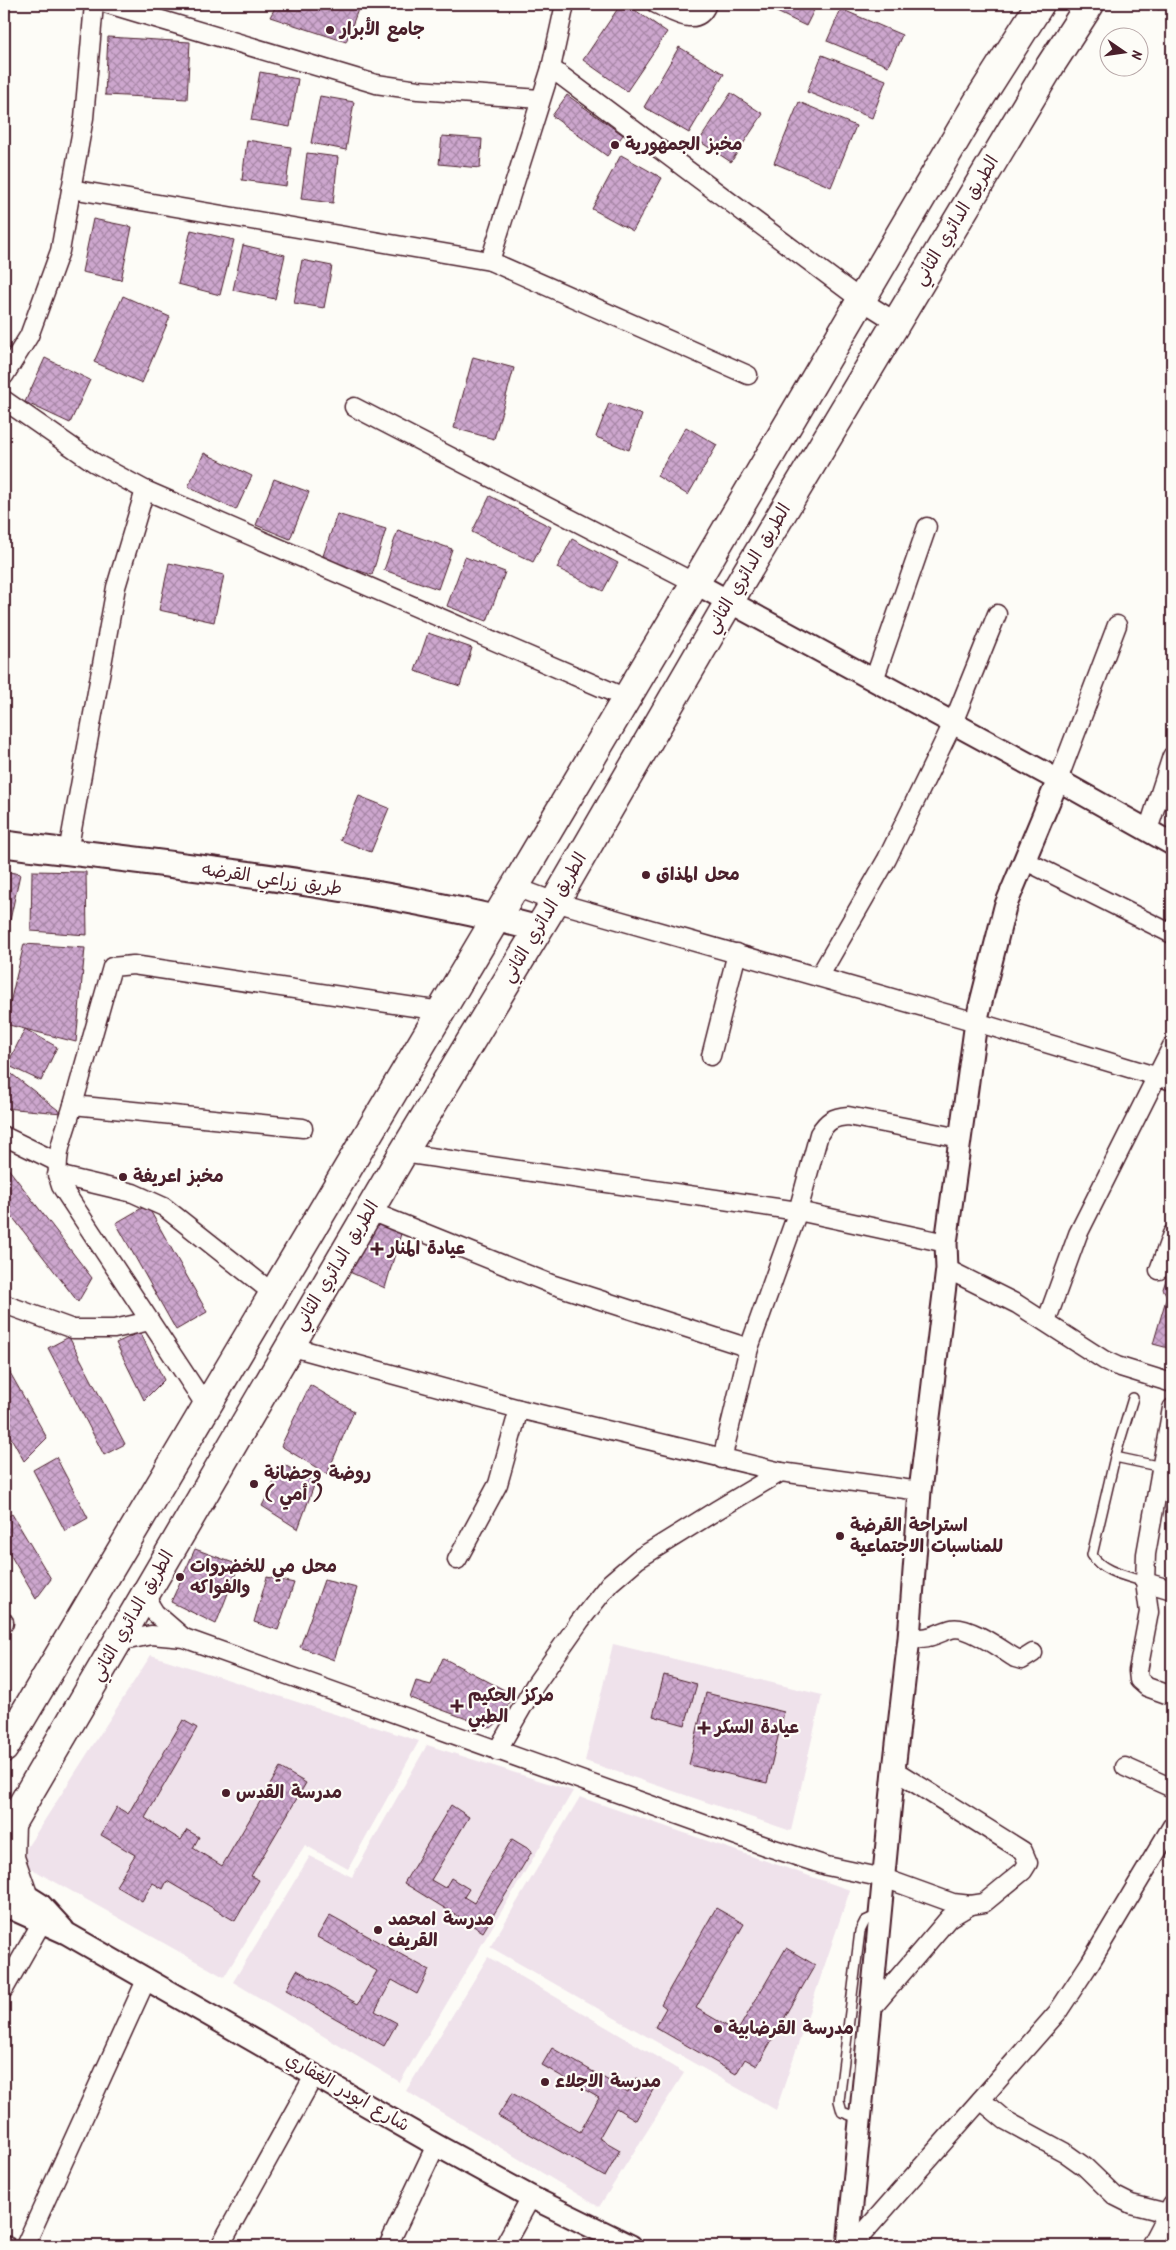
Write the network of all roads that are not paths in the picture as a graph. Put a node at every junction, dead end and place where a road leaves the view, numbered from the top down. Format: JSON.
{"nodes":[{"id":1,"x":94,"y":4,"type":"edge"},
{"id":2,"x":108,"y":4,"type":"edge"},
{"id":3,"x":565,"y":4,"type":"edge"},
{"id":4,"x":656,"y":4,"type":"edge"},
{"id":5,"x":707,"y":4,"type":"edge"},
{"id":6,"x":1040,"y":4,"type":"edge"},
{"id":7,"x":1090,"y":4,"type":"edge"},
{"id":8,"x":551,"y":68,"type":"junction"},
{"id":9,"x":540,"y":99,"type":"junction"},
{"id":10,"x":71,"y":189,"type":"junction"},
{"id":11,"x":490,"y":261,"type":"junction"},
{"id":12,"x":861,"y":300,"type":"junction"},
{"id":13,"x":896,"y":322,"type":"junction"},
{"id":14,"x":748,"y":375,"type":"dead end"},
{"id":15,"x":4,"y":376,"type":"edge"},
{"id":16,"x":4,"y":400,"type":"edge"},
{"id":17,"x":354,"y":407,"type":"dead end"},
{"id":18,"x":145,"y":490,"type":"junction"},
{"id":19,"x":928,"y":528,"type":"dead end"},
{"id":20,"x":695,"y":583,"type":"junction"},
{"id":21,"x":729,"y":602,"type":"junction"},
{"id":22,"x":997,"y":614,"type":"dead end"},
{"id":23,"x":1117,"y":625,"type":"dead end"},
{"id":24,"x":874,"y":680,"type":"junction"},
{"id":25,"x":626,"y":698,"type":"junction"},
{"id":26,"x":954,"y":723,"type":"junction"},
{"id":27,"x":1172,"y":756,"type":"edge"},
{"id":28,"x":1058,"y":780,"type":"junction"},
{"id":29,"x":1148,"y":830,"type":"junction"},
{"id":30,"x":4,"y":844,"type":"edge"},
{"id":31,"x":1172,"y":844,"type":"edge"},
{"id":32,"x":68,"y":852,"type":"junction"},
{"id":33,"x":1024,"y":860,"type":"junction"},
{"id":34,"x":515,"y":887,"type":"junction"},
{"id":35,"x":555,"y":902,"type":"junction"},
{"id":36,"x":495,"y":918,"type":"junction"},
{"id":37,"x":538,"y":929,"type":"junction"},
{"id":38,"x":1172,"y":934,"type":"edge"},
{"id":39,"x":737,"y":953,"type":"junction"},
{"id":40,"x":819,"y":976,"type":"junction"},
{"id":41,"x":441,"y":1011,"type":"junction"},
{"id":42,"x":976,"y":1022,"type":"junction"},
{"id":43,"x":1172,"y":1046,"type":"edge"},
{"id":44,"x":710,"y":1056,"type":"dead end"},
{"id":45,"x":1164,"y":1079,"type":"edge"},
{"id":46,"x":73,"y":1105,"type":"junction"},
{"id":47,"x":303,"y":1128,"type":"dead end"},
{"id":48,"x":4,"y":1136,"type":"edge"},
{"id":49,"x":960,"y":1138,"type":"junction"},
{"id":50,"x":403,"y":1153,"type":"junction"},
{"id":51,"x":57,"y":1169,"type":"junction"},
{"id":52,"x":370,"y":1211,"type":"junction"},
{"id":53,"x":798,"y":1212,"type":"junction"},
{"id":54,"x":1172,"y":1234,"type":"edge"},
{"id":55,"x":946,"y":1243,"type":"junction"},
{"id":56,"x":947,"y":1269,"type":"junction"},
{"id":57,"x":1159,"y":1270,"type":"dead end"},
{"id":58,"x":274,"y":1294,"type":"junction"},
{"id":59,"x":4,"y":1304,"type":"edge"},
{"id":60,"x":150,"y":1321,"type":"junction"},
{"id":61,"x":1046,"y":1322,"type":"junction"},
{"id":62,"x":289,"y":1346,"type":"junction"},
{"id":63,"x":749,"y":1348,"type":"junction"},
{"id":64,"x":1172,"y":1383,"type":"edge"},
{"id":65,"x":1133,"y":1398,"type":"dead end"},
{"id":66,"x":206,"y":1406,"type":"junction"},
{"id":67,"x":1172,"y":1408,"type":"edge"},
{"id":68,"x":519,"y":1409,"type":"junction"},
{"id":69,"x":1115,"y":1457,"type":"junction"},
{"id":70,"x":722,"y":1458,"type":"junction"},
{"id":71,"x":1162,"y":1467,"type":"junction"},
{"id":72,"x":781,"y":1472,"type":"junction"},
{"id":73,"x":920,"y":1491,"type":"junction"},
{"id":74,"x":457,"y":1560,"type":"dead end"},
{"id":75,"x":1145,"y":1582,"type":"junction"},
{"id":76,"x":1172,"y":1590,"type":"edge"},
{"id":77,"x":145,"y":1597,"type":"junction"},
{"id":78,"x":184,"y":1638,"type":"junction"},
{"id":79,"x":909,"y":1638,"type":"junction"},
{"id":80,"x":119,"y":1642,"type":"junction"},
{"id":81,"x":1034,"y":1653,"type":"dead end"},
{"id":82,"x":1172,"y":1696,"type":"edge"},
{"id":83,"x":4,"y":1748,"type":"edge"},
{"id":84,"x":497,"y":1751,"type":"junction"},
{"id":85,"x":1125,"y":1767,"type":"dead end"},
{"id":86,"x":894,"y":1770,"type":"junction"},
{"id":87,"x":1172,"y":1788,"type":"edge"},
{"id":88,"x":1172,"y":1826,"type":"edge"},
{"id":89,"x":8,"y":1829,"type":"edge"},
{"id":90,"x":884,"y":1878,"type":"junction"},
{"id":91,"x":10,"y":1893,"type":"edge"},
{"id":92,"x":971,"y":1905,"type":"junction"},
{"id":93,"x":881,"y":1914,"type":"junction"},
{"id":94,"x":42,"y":1922,"type":"junction"},
{"id":95,"x":66,"y":1933,"type":"junction"},
{"id":96,"x":147,"y":1978,"type":"junction"},
{"id":97,"x":4,"y":1989,"type":"edge"},
{"id":98,"x":873,"y":2007,"type":"junction"},
{"id":99,"x":315,"y":2074,"type":"junction"},
{"id":100,"x":981,"y":2100,"type":"junction"},
{"id":101,"x":861,"y":2119,"type":"junction"},
{"id":102,"x":436,"y":2145,"type":"junction"},
{"id":103,"x":531,"y":2197,"type":"junction"},
{"id":104,"x":1170,"y":2208,"type":"edge"},
{"id":105,"x":4,"y":2245,"type":"edge"},
{"id":106,"x":8,"y":2246,"type":"edge"},
{"id":107,"x":25,"y":2246,"type":"edge"},
{"id":108,"x":220,"y":2246,"type":"edge"},
{"id":109,"x":388,"y":2246,"type":"edge"},
{"id":110,"x":504,"y":2246,"type":"edge"},
{"id":111,"x":631,"y":2246,"type":"edge"},
{"id":112,"x":848,"y":2246,"type":"edge"},
{"id":113,"x":852,"y":2246,"type":"edge"},
{"id":114,"x":1150,"y":2246,"type":"edge"}],
"edges":[{"from":1,"to":10,"type":"street"},
{"from":2,"to":9,"type":"street"},
{"from":3,"to":8,"type":"street"},
{"from":4,"to":5,"type":"street"},
{"from":6,"to":12,"type":"main road"},
{"from":7,"to":13,"type":"main road","name":"الطريق الدائري الثاني"},
{"from":8,"to":9,"type":"street"},
{"from":8,"to":12,"type":"street"},
{"from":9,"to":11,"type":"street"},
{"from":10,"to":11,"type":"street"},
{"from":10,"to":15,"type":"street"},
{"from":11,"to":14,"type":"street"},
{"from":12,"to":13,"type":"street"},
{"from":12,"to":20,"type":"main road"},
{"from":13,"to":21,"type":"main road","name":"الطريق الدائري الثاني"},
{"from":16,"to":18,"type":"street"},
{"from":17,"to":20,"type":"street"},
{"from":18,"to":25,"type":"street"},
{"from":18,"to":32,"type":"street"},
{"from":19,"to":24,"type":"street"},
{"from":20,"to":21,"type":"street"},
{"from":20,"to":25,"type":"main road"},
{"from":21,"to":24,"type":"street"},
{"from":21,"to":35,"type":"main road","name":"الطريق الدائري الثاني"},
{"from":22,"to":26,"type":"street"},
{"from":23,"to":28,"type":"street"},
{"from":24,"to":26,"type":"street"},
{"from":25,"to":34,"type":"main road"},
{"from":26,"to":28,"type":"street"},
{"from":26,"to":40,"type":"street"},
{"from":27,"to":29,"type":"street"},
{"from":28,"to":29,"type":"street"},
{"from":28,"to":33,"type":"street"},
{"from":29,"to":31,"type":"street"},
{"from":30,"to":32,"type":"main road","name":"طريق زراعي القرضه"},
{"from":32,"to":36,"type":"main road","name":"طريق زراعي القرضه"},
{"from":33,"to":38,"type":"street"},
{"from":33,"to":42,"type":"street"},
{"from":34,"to":35,"type":"street"},
{"from":34,"to":36,"type":"main road"},
{"from":35,"to":37,"type":"main road","name":"الطريق الدائري الثاني"},
{"from":35,"to":39,"type":"street"},
{"from":36,"to":37,"type":"main road","name":"طريق زراعي القرضه"},
{"from":36,"to":41,"type":"main road"},
{"from":37,"to":50,"type":"main road","name":"الطريق الدائري الثاني"},
{"from":39,"to":40,"type":"street"},
{"from":39,"to":44,"type":"street"},
{"from":40,"to":42,"type":"street"},
{"from":41,"to":46,"type":"street"},
{"from":41,"to":58,"type":"main road"},
{"from":42,"to":45,"type":"street"},
{"from":42,"to":49,"type":"street"},
{"from":43,"to":45,"type":"street"},
{"from":45,"to":61,"type":"street"},
{"from":46,"to":47,"type":"street"},
{"from":46,"to":51,"type":"street"},
{"from":48,"to":51,"type":"street"},
{"from":49,"to":53,"type":"street"},
{"from":49,"to":55,"type":"street"},
{"from":50,"to":52,"type":"main road","name":"الطريق الدائري الثاني"},
{"from":50,"to":53,"type":"street"},
{"from":51,"to":58,"type":"street"},
{"from":51,"to":60,"type":"street"},
{"from":52,"to":62,"type":"main road","name":"الطريق الدائري الثاني"},
{"from":52,"to":63,"type":"street"},
{"from":53,"to":55,"type":"street"},
{"from":53,"to":63,"type":"street"},
{"from":54,"to":57,"type":"street"},
{"from":55,"to":56,"type":"street"},
{"from":56,"to":61,"type":"street"},
{"from":56,"to":73,"type":"street"},
{"from":58,"to":66,"type":"main road"},
{"from":59,"to":60,"type":"street"},
{"from":60,"to":66,"type":"street"},
{"from":61,"to":64,"type":"street"},
{"from":62,"to":68,"type":"street"},
{"from":62,"to":77,"type":"main road","name":"الطريق الدائري الثاني"},
{"from":63,"to":70,"type":"street"},
{"from":65,"to":69,"type":"lane"},
{"from":66,"to":83,"type":"main road"},
{"from":67,"to":71,"type":"street"},
{"from":68,"to":70,"type":"street"},
{"from":68,"to":74,"type":"street"},
{"from":69,"to":71,"type":"lane"},
{"from":69,"to":75,"type":"lane"},
{"from":70,"to":72,"type":"street"},
{"from":71,"to":75,"type":"street"},
{"from":72,"to":73,"type":"street"},
{"from":72,"to":84,"type":"street"},
{"from":73,"to":79,"type":"street"},
{"from":75,"to":76,"type":"street"},
{"from":75,"to":82,"type":"street"},
{"from":77,"to":78,"type":"street"},
{"from":77,"to":80,"type":"main road","name":"الطريق الدائري الثاني"},
{"from":78,"to":80,"type":"street"},
{"from":78,"to":84,"type":"street"},
{"from":79,"to":81,"type":"street"},
{"from":79,"to":86,"type":"street"},
{"from":80,"to":89,"type":"main road","name":"الطريق الدائري الثاني"},
{"from":84,"to":90,"type":"street"},
{"from":85,"to":87,"type":"street"},
{"from":86,"to":90,"type":"street"},
{"from":86,"to":92,"type":"street"},
{"from":88,"to":100,"type":"street"},
{"from":89,"to":91,"type":"main road"},
{"from":90,"to":92,"type":"street"},
{"from":90,"to":93,"type":"street"},
{"from":91,"to":94,"type":"street","name":"شارع ابودر الغفاري"},
{"from":91,"to":95,"type":"street","name":"شارع ابودر الغفاري"},
{"from":92,"to":98,"type":"street"},
{"from":93,"to":98,"type":"street"},
{"from":93,"to":101,"type":"lane"},
{"from":94,"to":95,"type":"street","name":"شارع ابودر الغفاري"},
{"from":94,"to":97,"type":"street"},
{"from":95,"to":96,"type":"street","name":"شارع ابودر الغفاري"},
{"from":96,"to":99,"type":"street","name":"شارع ابودر الغفاري"},
{"from":96,"to":107,"type":"street"},
{"from":98,"to":101,"type":"street"},
{"from":99,"to":102,"type":"street","name":"شارع ابودر الغفاري"},
{"from":99,"to":108,"type":"street"},
{"from":100,"to":104,"type":"street"},
{"from":100,"to":113,"type":"street"},
{"from":101,"to":112,"type":"street"},
{"from":102,"to":103,"type":"street","name":"شارع ابودر الغفاري"},
{"from":102,"to":109,"type":"street"},
{"from":103,"to":110,"type":"street"},
{"from":103,"to":111,"type":"street","name":"شارع ابودر الغفاري"},
{"from":104,"to":114,"type":"street"},
{"from":105,"to":106,"type":"street"}]}
